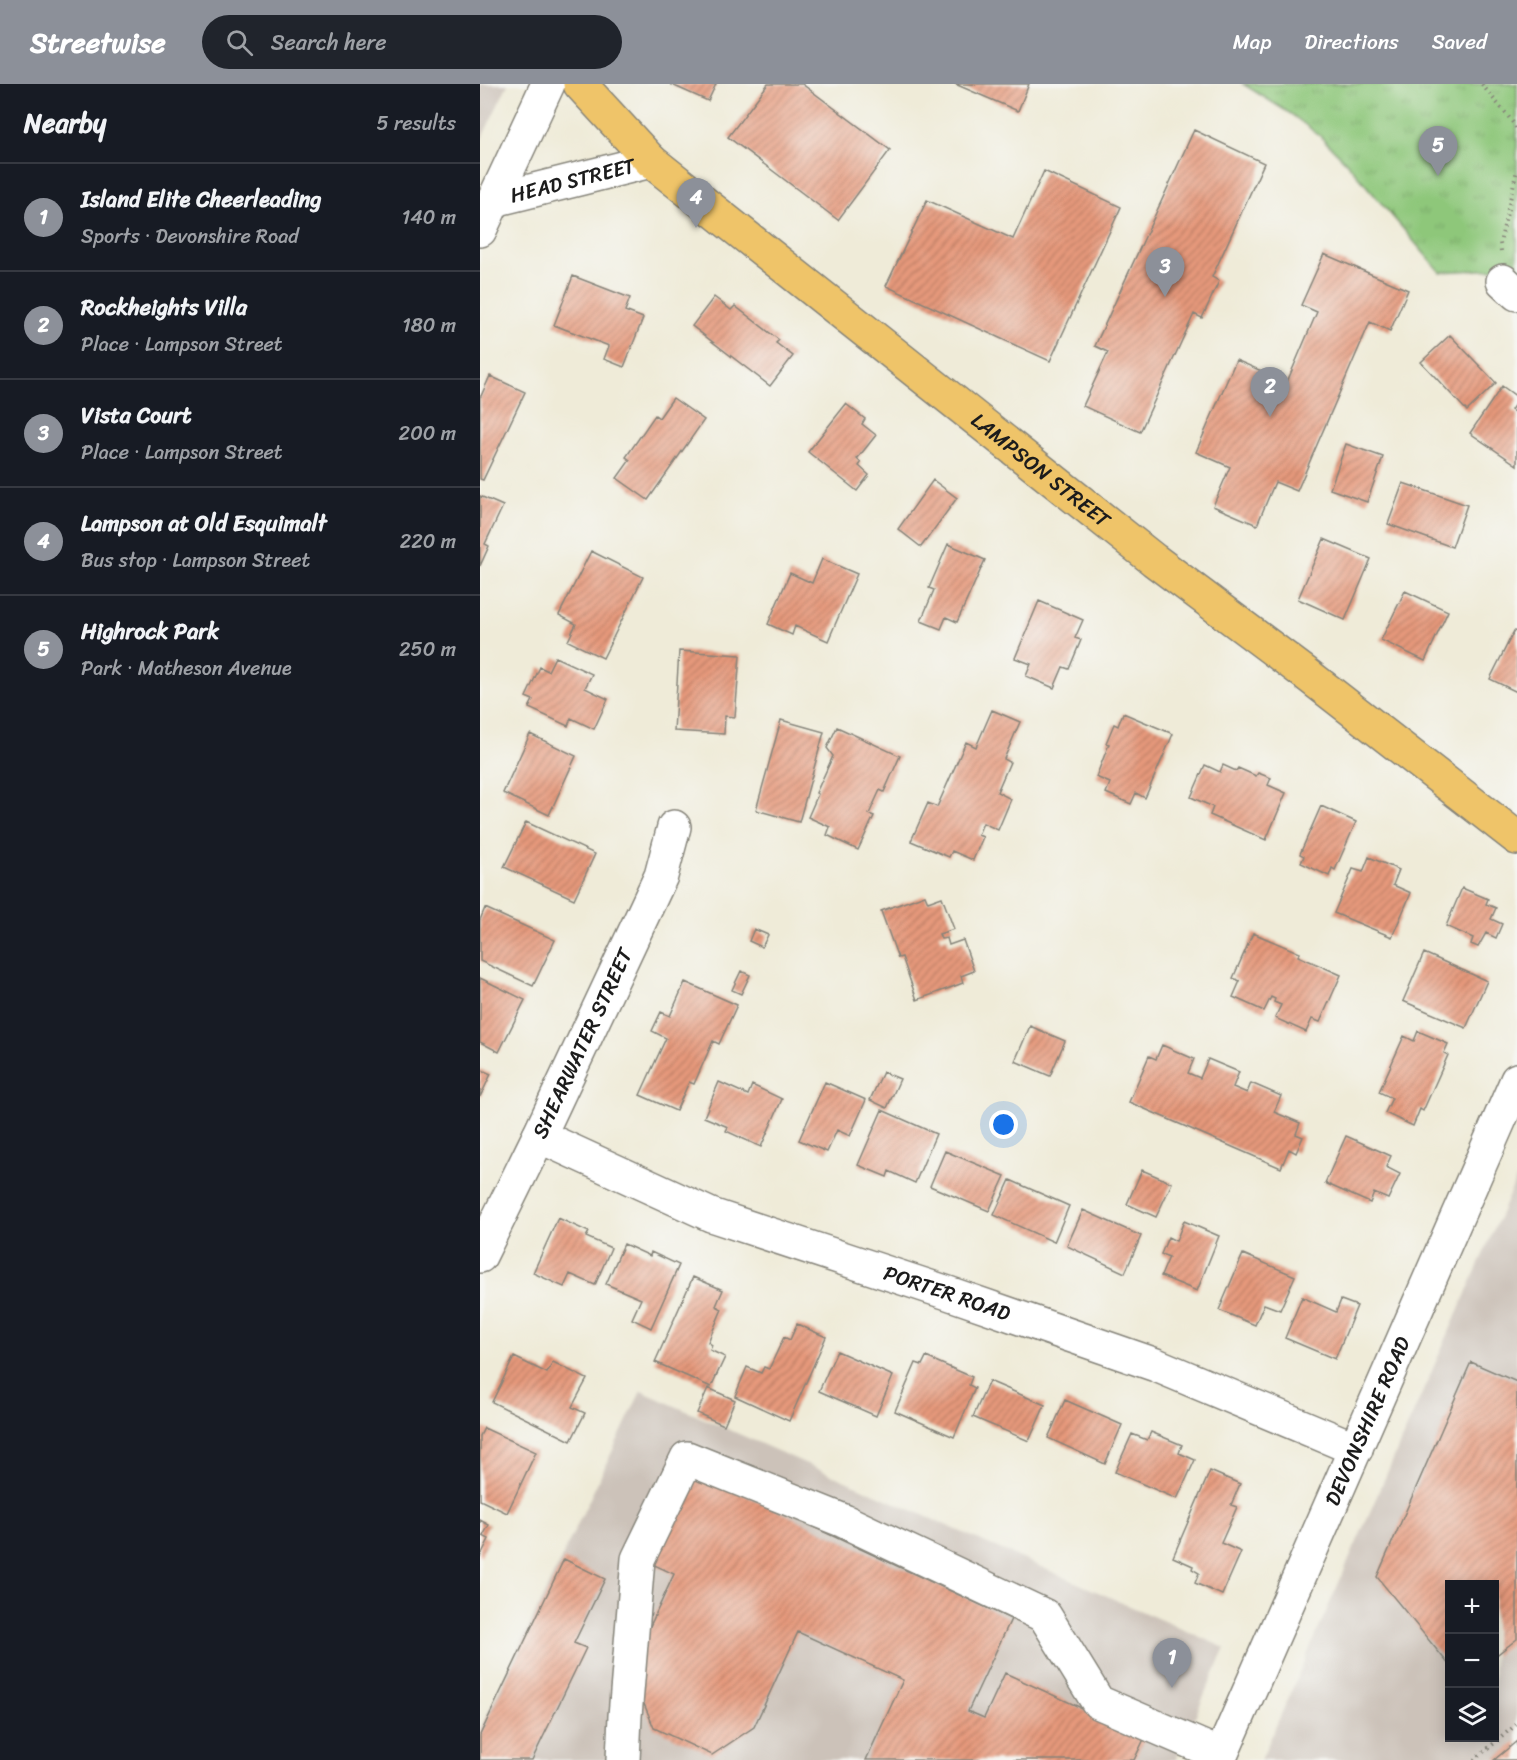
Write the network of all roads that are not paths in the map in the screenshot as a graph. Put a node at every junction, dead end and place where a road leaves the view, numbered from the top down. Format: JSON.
{"nodes":[{"id":1,"x":548,"y":84,"type":"edge"},
{"id":2,"x":580,"y":84,"type":"edge"},
{"id":3,"x":651,"y":161,"type":"junction"},
{"id":4,"x":495,"y":200,"type":"junction"},
{"id":5,"x":480,"y":230,"type":"edge"},
{"id":6,"x":674,"y":827,"type":"dead end"},
{"id":7,"x":1517,"y":838,"type":"edge"},
{"id":8,"x":1517,"y":1080,"type":"edge"},
{"id":9,"x":539,"y":1136,"type":"junction"},
{"id":10,"x":480,"y":1256,"type":"edge"},
{"id":11,"x":1356,"y":1449,"type":"junction"},
{"id":12,"x":1220,"y":1757,"type":"edge"},
{"id":13,"x":623,"y":1760,"type":"edge"}],
"edges":[{"from":1,"to":4,"type":"street"},
{"from":2,"to":3,"type":"main road","name":"LAMPSON STREET"},
{"from":3,"to":4,"type":"street","name":"HEAD STREET"},
{"from":3,"to":7,"type":"main road","name":"LAMPSON STREET"},
{"from":4,"to":5,"type":"street"},
{"from":6,"to":9,"type":"street","name":"SHEARWATER STREET"},
{"from":8,"to":11,"type":"street","name":"DEVONSHIRE ROAD"},
{"from":9,"to":10,"type":"street","name":"SHEARWATER STREET"},
{"from":9,"to":11,"type":"street","name":"PORTER ROAD"},
{"from":11,"to":12,"type":"street","name":"DEVONSHIRE ROAD"},
{"from":12,"to":13,"type":"street"}]}
